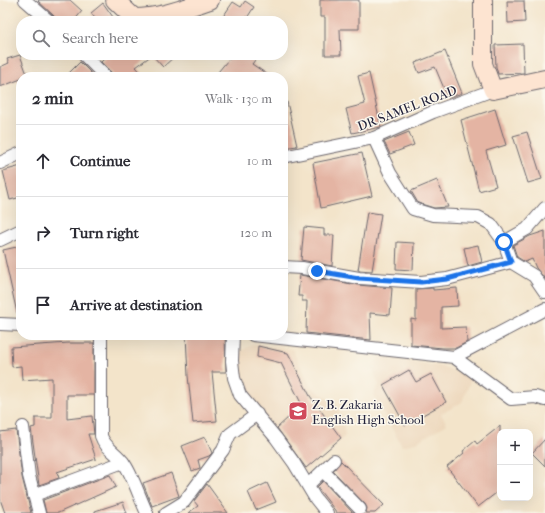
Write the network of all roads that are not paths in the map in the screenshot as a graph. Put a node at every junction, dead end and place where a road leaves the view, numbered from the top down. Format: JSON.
{"nodes":[{"id":1,"x":25,"y":0,"type":"edge"},
{"id":2,"x":116,"y":0,"type":"edge"},
{"id":3,"x":210,"y":0,"type":"edge"},
{"id":4,"x":483,"y":0,"type":"edge"},
{"id":5,"x":43,"y":16,"type":"edge"},
{"id":6,"x":132,"y":16,"type":"edge"},
{"id":7,"x":159,"y":16,"type":"edge"},
{"id":8,"x":89,"y":60,"type":"edge"},
{"id":9,"x":101,"y":72,"type":"edge"},
{"id":10,"x":545,"y":80,"type":"edge"},
{"id":11,"x":493,"y":90,"type":"junction"},
{"id":12,"x":374,"y":138,"type":"junction"},
{"id":13,"x":16,"y":155,"type":"edge"},
{"id":14,"x":288,"y":156,"type":"edge"},
{"id":15,"x":0,"y":163,"type":"edge"},
{"id":16,"x":545,"y":208,"type":"edge"},
{"id":17,"x":16,"y":232,"type":"edge"},
{"id":18,"x":0,"y":240,"type":"edge"},
{"id":19,"x":504,"y":242,"type":"junction"},
{"id":20,"x":511,"y":262,"type":"junction"},
{"id":21,"x":288,"y":267,"type":"edge"},
{"id":22,"x":545,"y":292,"type":"edge"},
{"id":23,"x":545,"y":309,"type":"edge"},
{"id":24,"x":0,"y":324,"type":"edge"},
{"id":25,"x":16,"y":325,"type":"edge"},
{"id":26,"x":288,"y":339,"type":"edge"},
{"id":27,"x":101,"y":340,"type":"edge"},
{"id":28,"x":233,"y":340,"type":"edge"},
{"id":29,"x":454,"y":357,"type":"junction"},
{"id":30,"x":545,"y":400,"type":"edge"},
{"id":31,"x":257,"y":414,"type":"junction"},
{"id":32,"x":23,"y":428,"type":"dead end"},
{"id":33,"x":334,"y":460,"type":"dead end"},
{"id":34,"x":123,"y":462,"type":"junction"},
{"id":35,"x":323,"y":471,"type":"junction"},
{"id":36,"x":308,"y":485,"type":"junction"},
{"id":37,"x":34,"y":495,"type":"junction"},
{"id":38,"x":360,"y":509,"type":"dead end"},
{"id":39,"x":39,"y":513,"type":"edge"},
{"id":40,"x":147,"y":513,"type":"edge"},
{"id":41,"x":166,"y":513,"type":"edge"},
{"id":42,"x":327,"y":513,"type":"edge"}],
"edges":[{"from":1,"to":5,"type":"street"},
{"from":2,"to":6,"type":"main road"},
{"from":3,"to":7,"type":"main road"},
{"from":4,"to":11,"type":"main road"},
{"from":8,"to":9,"type":"street"},
{"from":10,"to":11,"type":"main road"},
{"from":11,"to":12,"type":"street","name":"DR SAMEL ROAD"},
{"from":12,"to":14,"type":"street","name":"DR SAMEL ROAD"},
{"from":12,"to":19,"type":"street"},
{"from":13,"to":15,"type":"street"},
{"from":16,"to":19,"type":"street"},
{"from":17,"to":18,"type":"street"},
{"from":19,"to":20,"type":"street"},
{"from":20,"to":21,"type":"street"},
{"from":20,"to":22,"type":"street"},
{"from":23,"to":29,"type":"street"},
{"from":24,"to":25,"type":"street"},
{"from":26,"to":29,"type":"street"},
{"from":27,"to":34,"type":"street"},
{"from":28,"to":31,"type":"street"},
{"from":29,"to":30,"type":"street"},
{"from":31,"to":36,"type":"street"},
{"from":31,"to":41,"type":"street"},
{"from":32,"to":37,"type":"street"},
{"from":33,"to":35,"type":"street"},
{"from":34,"to":37,"type":"street"},
{"from":34,"to":40,"type":"street"},
{"from":35,"to":36,"type":"street"},
{"from":35,"to":38,"type":"street"},
{"from":36,"to":42,"type":"street"},
{"from":37,"to":39,"type":"street"}]}
